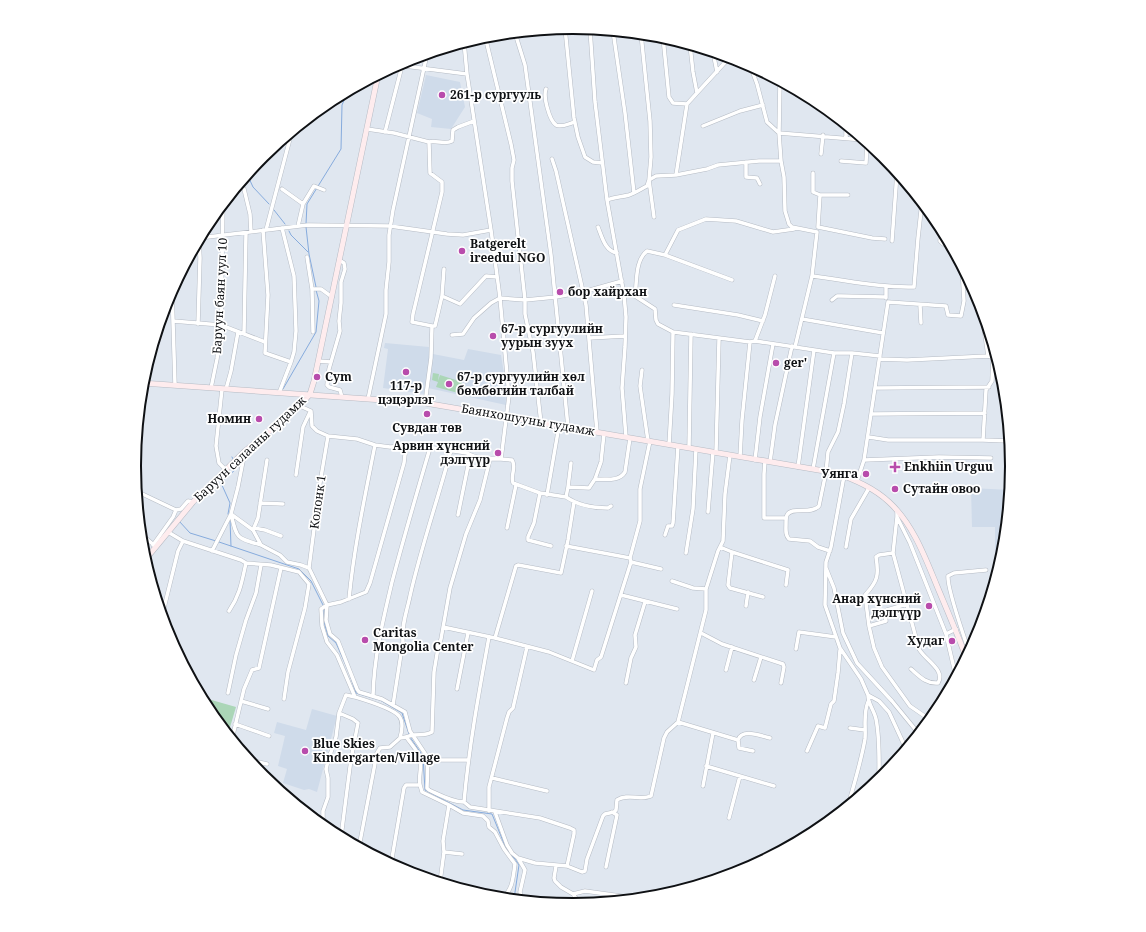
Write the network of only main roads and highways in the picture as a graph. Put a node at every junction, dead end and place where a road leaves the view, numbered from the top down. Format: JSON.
{"nodes":[{"id":1,"x":377,"y":82,"type":"edge"},
{"id":2,"x":149,"y":383,"type":"edge"},
{"id":3,"x":310,"y":394,"type":"junction"},
{"id":4,"x":150,"y":553,"type":"edge"},
{"id":5,"x":963,"y":650,"type":"edge"}],
"edges":[{"from":1,"to":3,"type":"main road"},
{"from":2,"to":3,"type":"main road","name":"Баянхошууны гудамж"},
{"from":3,"to":4,"type":"main road","name":"Баруун салааны гудамж"},
{"from":3,"to":5,"type":"main road","name":"Баянхошууны гудамж"}]}
